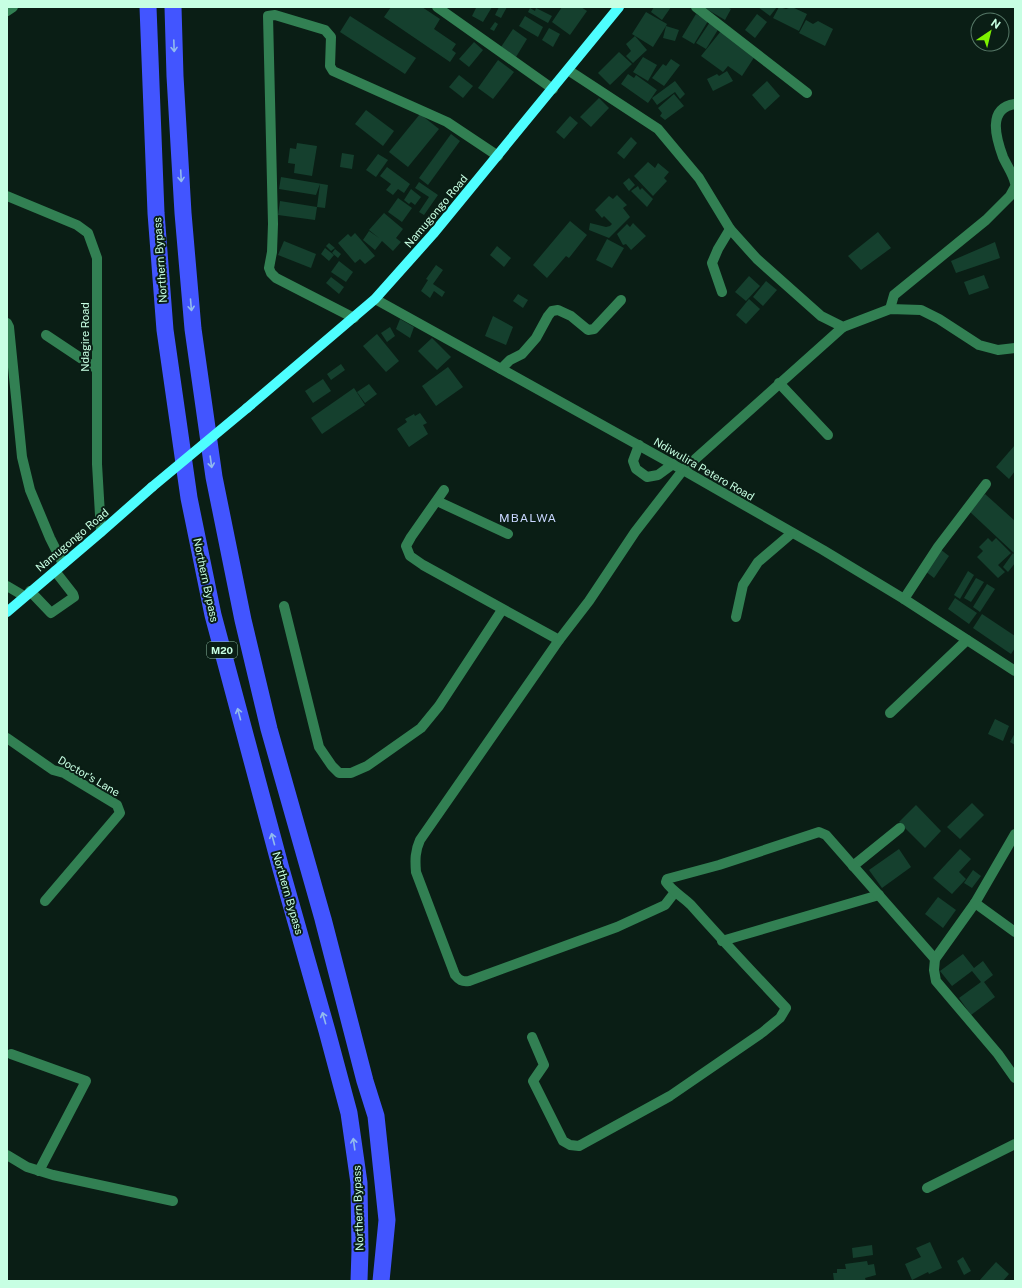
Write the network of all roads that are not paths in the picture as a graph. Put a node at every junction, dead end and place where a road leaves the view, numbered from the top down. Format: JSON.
{"nodes":[{"id":1,"x":13,"y":7,"type":"edge"},
{"id":2,"x":148,"y":7,"type":"edge"},
{"id":3,"x":173,"y":7,"type":"edge"},
{"id":4,"x":437,"y":7,"type":"edge"},
{"id":5,"x":619,"y":7,"type":"edge"},
{"id":6,"x":696,"y":7,"type":"edge"},
{"id":7,"x":7,"y":11,"type":"edge"},
{"id":8,"x":568,"y":70,"type":"junction"},
{"id":9,"x":553,"y":88,"type":"junction"},
{"id":10,"x":807,"y":93,"type":"dead end"},
{"id":11,"x":1015,"y":104,"type":"edge"},
{"id":12,"x":498,"y":156,"type":"junction"},
{"id":13,"x":1015,"y":183,"type":"edge"},
{"id":14,"x":1015,"y":187,"type":"edge"},
{"id":15,"x":7,"y":196,"type":"edge"},
{"id":16,"x":730,"y":229,"type":"junction"},
{"id":17,"x":722,"y":292,"type":"dead end"},
{"id":18,"x":375,"y":299,"type":"junction"},
{"id":19,"x":620,"y":300,"type":"dead end"},
{"id":20,"x":890,"y":309,"type":"junction"},
{"id":21,"x":354,"y":318,"type":"junction"},
{"id":22,"x":7,"y":323,"type":"edge"},
{"id":23,"x":842,"y":327,"type":"junction"},
{"id":24,"x":46,"y":334,"type":"dead end"},
{"id":25,"x":1015,"y":348,"type":"edge"},
{"id":26,"x":97,"y":369,"type":"junction"},
{"id":27,"x":501,"y":369,"type":"junction"},
{"id":28,"x":779,"y":384,"type":"junction"},
{"id":29,"x":828,"y":435,"type":"dead end"},
{"id":30,"x":639,"y":445,"type":"junction"},
{"id":31,"x":673,"y":464,"type":"junction"},
{"id":32,"x":683,"y":470,"type":"junction"},
{"id":33,"x":986,"y":484,"type":"dead end"},
{"id":34,"x":444,"y":490,"type":"dead end"},
{"id":35,"x":437,"y":500,"type":"junction"},
{"id":36,"x":101,"y":532,"type":"junction"},
{"id":37,"x":792,"y":533,"type":"junction"},
{"id":38,"x":508,"y":534,"type":"dead end"},
{"id":39,"x":64,"y":564,"type":"junction"},
{"id":40,"x":54,"y":571,"type":"junction"},
{"id":41,"x":7,"y":586,"type":"edge"},
{"id":42,"x":27,"y":594,"type":"junction"},
{"id":43,"x":904,"y":599,"type":"junction"},
{"id":44,"x":284,"y":606,"type":"dead end"},
{"id":45,"x":502,"y":610,"type":"junction"},
{"id":46,"x":7,"y":612,"type":"edge"},
{"id":47,"x":736,"y":618,"type":"dead end"},
{"id":48,"x":559,"y":640,"type":"junction"},
{"id":49,"x":967,"y":640,"type":"junction"},
{"id":50,"x":1014,"y":669,"type":"edge"},
{"id":51,"x":890,"y":713,"type":"dead end"},
{"id":52,"x":7,"y":738,"type":"edge"},
{"id":53,"x":900,"y":828,"type":"dead end"},
{"id":54,"x":1015,"y":834,"type":"edge"},
{"id":55,"x":853,"y":866,"type":"junction"},
{"id":56,"x":675,"y":892,"type":"junction"},
{"id":57,"x":879,"y":896,"type":"junction"},
{"id":58,"x":45,"y":901,"type":"dead end"},
{"id":59,"x":975,"y":903,"type":"junction"},
{"id":60,"x":1015,"y":932,"type":"edge"},
{"id":61,"x":722,"y":941,"type":"junction"},
{"id":62,"x":935,"y":960,"type":"junction"},
{"id":63,"x":532,"y":1037,"type":"dead end"},
{"id":64,"x":11,"y":1054,"type":"dead end"},
{"id":65,"x":1015,"y":1078,"type":"edge"},
{"id":66,"x":1015,"y":1144,"type":"edge"},
{"id":67,"x":7,"y":1155,"type":"edge"},
{"id":68,"x":39,"y":1171,"type":"junction"},
{"id":69,"x":927,"y":1188,"type":"dead end"},
{"id":70,"x":173,"y":1201,"type":"dead end"},
{"id":71,"x":358,"y":1281,"type":"edge"},
{"id":72,"x":381,"y":1281,"type":"edge"}],
"edges":[{"from":1,"to":7,"type":"street"},
{"from":71,"to":2,"type":"highway","name":"Northern Bypass","number":"M20","one_way":true},
{"from":3,"to":72,"type":"highway","number":"M20","one_way":true},
{"from":4,"to":9,"type":"street"},
{"from":5,"to":8,"type":"main road","name":"Namugongo Road"},
{"from":6,"to":10,"type":"street"},
{"from":8,"to":9,"type":"main road","name":"Namugongo Road"},
{"from":8,"to":16,"type":"street"},
{"from":9,"to":12,"type":"main road","name":"Namugongo Road"},
{"from":11,"to":13,"type":"street"},
{"from":12,"to":18,"type":"main road","name":"Namugongo Road"},
{"from":12,"to":21,"type":"street"},
{"from":14,"to":20,"type":"street"},
{"from":15,"to":26,"type":"street","name":"Ndagire Road"},
{"from":16,"to":17,"type":"street"},
{"from":16,"to":23,"type":"street"},
{"from":18,"to":21,"type":"main road","name":"Namugongo Road"},
{"from":18,"to":27,"type":"street","name":"Ndiwulira Petero Road"},
{"from":19,"to":27,"type":"street"},
{"from":20,"to":23,"type":"street"},
{"from":20,"to":25,"type":"street"},
{"from":21,"to":36,"type":"main road","name":"Namugongo Road","bridge":true},
{"from":22,"to":39,"type":"street"},
{"from":23,"to":28,"type":"street"},
{"from":24,"to":26,"type":"street"},
{"from":26,"to":36,"type":"street","name":"Ndagire Road"},
{"from":27,"to":30,"type":"street","name":"Ndiwulira Petero Road"},
{"from":28,"to":29,"type":"street"},
{"from":28,"to":32,"type":"street"},
{"from":30,"to":31,"type":"street","name":"Ndiwulira Petero Road"},
{"from":30,"to":31,"type":"street"},
{"from":31,"to":32,"type":"street","name":"Ndiwulira Petero Road"},
{"from":32,"to":37,"type":"street","name":"Ndiwulira Petero Road"},
{"from":32,"to":48,"type":"street"},
{"from":33,"to":43,"type":"street"},
{"from":34,"to":35,"type":"street"},
{"from":35,"to":38,"type":"street"},
{"from":35,"to":45,"type":"street"},
{"from":36,"to":39,"type":"main road","name":"Namugongo Road"},
{"from":37,"to":43,"type":"street","name":"Ndiwulira Petero Road"},
{"from":37,"to":47,"type":"street"},
{"from":39,"to":40,"type":"main road","name":"Namugongo Road"},
{"from":40,"to":42,"type":"main road","name":"Namugongo Road"},
{"from":40,"to":42,"type":"street"},
{"from":41,"to":42,"type":"street"},
{"from":42,"to":46,"type":"main road","name":"Namugongo Road"},
{"from":43,"to":49,"type":"street","name":"Ndiwulira Petero Road"},
{"from":44,"to":45,"type":"street"},
{"from":45,"to":48,"type":"street"},
{"from":48,"to":56,"type":"street"},
{"from":49,"to":50,"type":"street","name":"Ndiwulira Petero Road"},
{"from":49,"to":51,"type":"street"},
{"from":52,"to":58,"type":"street","name":"Doctor's Lane"},
{"from":53,"to":55,"type":"street"},
{"from":54,"to":59,"type":"street"},
{"from":55,"to":56,"type":"street"},
{"from":55,"to":57,"type":"street"},
{"from":56,"to":61,"type":"street"},
{"from":57,"to":61,"type":"street"},
{"from":57,"to":62,"type":"street"},
{"from":59,"to":60,"type":"street"},
{"from":59,"to":62,"type":"street"},
{"from":61,"to":63,"type":"street"},
{"from":62,"to":65,"type":"street"},
{"from":64,"to":68,"type":"street"},
{"from":66,"to":69,"type":"street"},
{"from":67,"to":68,"type":"street"},
{"from":68,"to":70,"type":"street"}]}
